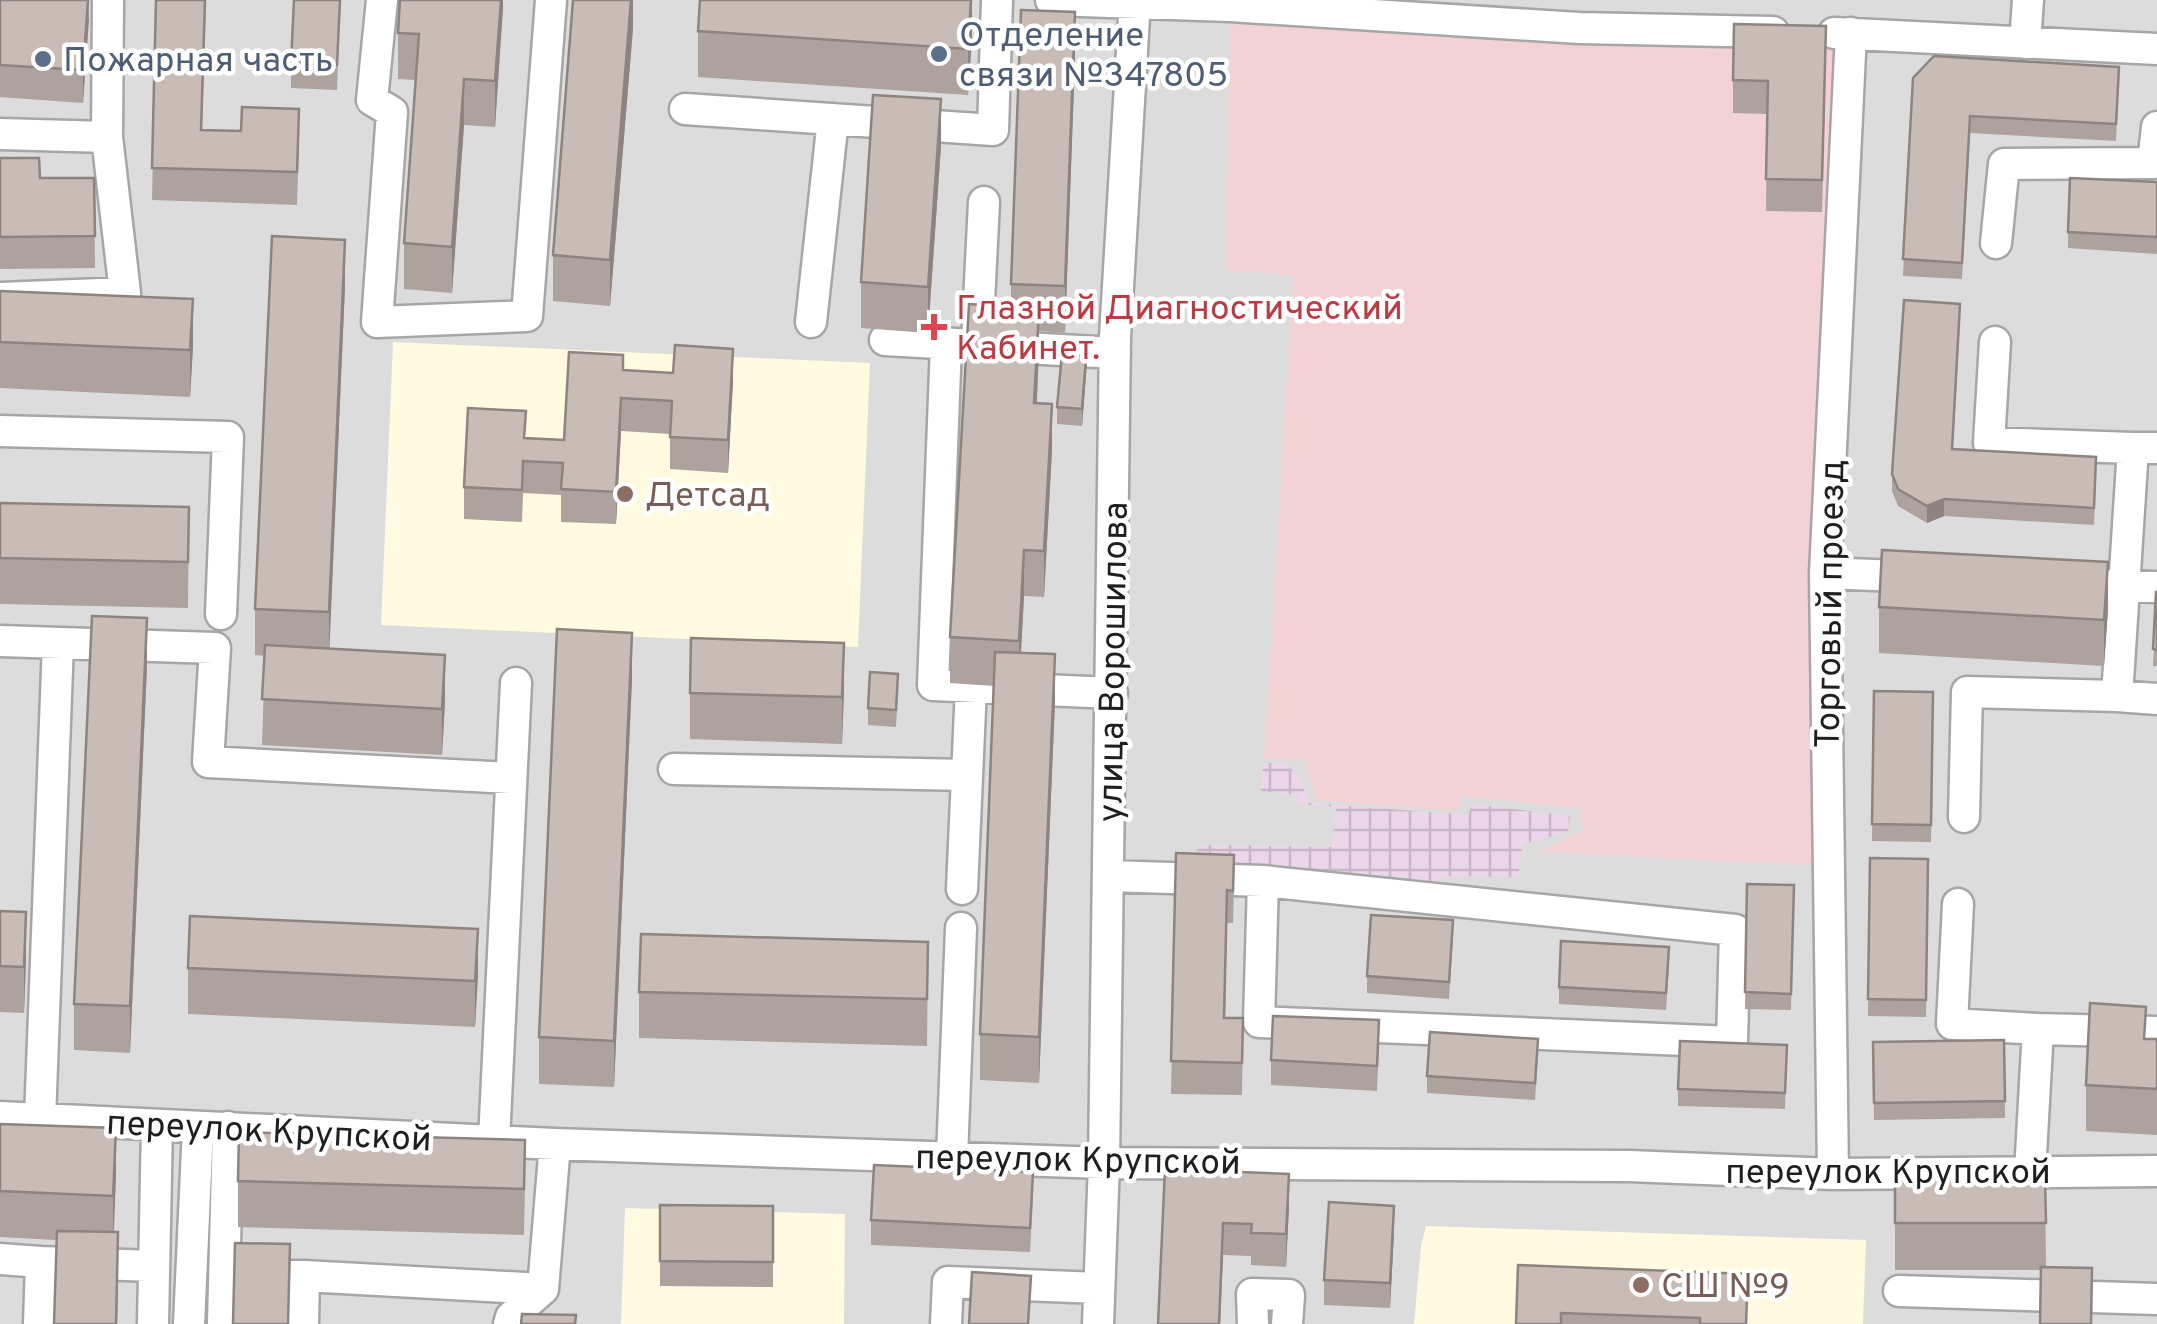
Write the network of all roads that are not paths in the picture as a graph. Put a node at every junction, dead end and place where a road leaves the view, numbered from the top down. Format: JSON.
{"nodes":[{"id":1,"x":108,"y":0,"type":"edge"},
{"id":2,"x":382,"y":0,"type":"edge"},
{"id":3,"x":552,"y":0,"type":"edge"},
{"id":4,"x":997,"y":0,"type":"edge"},
{"id":5,"x":1052,"y":0,"type":"edge"},
{"id":6,"x":2028,"y":0,"type":"edge"},
{"id":7,"x":1135,"y":2,"type":"edge"},
{"id":8,"x":1591,"y":14,"type":"edge"},
{"id":9,"x":1850,"y":33,"type":"junction"},
{"id":10,"x":2025,"y":43,"type":"junction"},
{"id":11,"x":2157,"y":49,"type":"edge"},
{"id":12,"x":685,"y":109,"type":"dead end"},
{"id":13,"x":833,"y":119,"type":"junction"},
{"id":14,"x":2157,"y":127,"type":"edge"},
{"id":15,"x":0,"y":134,"type":"edge"},
{"id":16,"x":106,"y":137,"type":"junction"},
{"id":17,"x":2155,"y":163,"type":"edge"},
{"id":18,"x":984,"y":202,"type":"dead end"},
{"id":19,"x":1996,"y":243,"type":"dead end"},
{"id":20,"x":0,"y":298,"type":"edge"},
{"id":21,"x":811,"y":322,"type":"dead end"},
{"id":22,"x":885,"y":340,"type":"dead end"},
{"id":23,"x":1994,"y":342,"type":"dead end"},
{"id":24,"x":946,"y":344,"type":"junction"},
{"id":25,"x":977,"y":346,"type":"junction"},
{"id":26,"x":1115,"y":353,"type":"junction"},
{"id":27,"x":0,"y":432,"type":"edge"},
{"id":28,"x":2145,"y":448,"type":"edge"},
{"id":29,"x":1826,"y":573,"type":"junction"},
{"id":30,"x":1945,"y":578,"type":"edge"},
{"id":31,"x":2084,"y":584,"type":"edge"},
{"id":32,"x":2124,"y":586,"type":"junction"},
{"id":33,"x":2157,"y":587,"type":"edge"},
{"id":34,"x":221,"y":614,"type":"dead end"},
{"id":35,"x":0,"y":641,"type":"edge"},
{"id":36,"x":58,"y":643,"type":"junction"},
{"id":37,"x":516,"y":683,"type":"dead end"},
{"id":38,"x":971,"y":687,"type":"junction"},
{"id":39,"x":1112,"y":692,"type":"junction"},
{"id":40,"x":2118,"y":696,"type":"junction"},
{"id":41,"x":2157,"y":698,"type":"edge"},
{"id":42,"x":674,"y":769,"type":"dead end"},
{"id":43,"x":967,"y":775,"type":"junction"},
{"id":44,"x":512,"y":778,"type":"junction"},
{"id":45,"x":1964,"y":817,"type":"dead end"},
{"id":46,"x":1108,"y":876,"type":"junction"},
{"id":47,"x":1262,"y":881,"type":"junction"},
{"id":48,"x":962,"y":889,"type":"dead end"},
{"id":49,"x":1958,"y":904,"type":"dead end"},
{"id":50,"x":961,"y":928,"type":"dead end"},
{"id":51,"x":2038,"y":1028,"type":"junction"},
{"id":52,"x":2157,"y":1032,"type":"edge"},
{"id":53,"x":0,"y":1117,"type":"edge"},
{"id":54,"x":40,"y":1119,"type":"junction"},
{"id":55,"x":157,"y":1125,"type":"junction"},
{"id":56,"x":213,"y":1127,"type":"junction"},
{"id":57,"x":494,"y":1141,"type":"junction"},
{"id":58,"x":554,"y":1144,"type":"junction"},
{"id":59,"x":952,"y":1157,"type":"junction"},
{"id":60,"x":1104,"y":1163,"type":"junction"},
{"id":61,"x":2157,"y":1171,"type":"edge"},
{"id":62,"x":2030,"y":1172,"type":"junction"},
{"id":63,"x":1833,"y":1174,"type":"junction"},
{"id":64,"x":0,"y":1259,"type":"edge"},
{"id":65,"x":41,"y":1262,"type":"junction"},
{"id":66,"x":154,"y":1266,"type":"junction"},
{"id":67,"x":244,"y":1276,"type":"junction"},
{"id":68,"x":304,"y":1276,"type":"junction"},
{"id":69,"x":1099,"y":1288,"type":"junction"},
{"id":70,"x":543,"y":1289,"type":"junction"},
{"id":71,"x":1899,"y":1291,"type":"dead end"},
{"id":72,"x":2157,"y":1299,"type":"edge"},
{"id":73,"x":2016,"y":1309,"type":"edge"},
{"id":74,"x":39,"y":1324,"type":"edge"},
{"id":75,"x":153,"y":1324,"type":"edge"},
{"id":76,"x":190,"y":1324,"type":"edge"},
{"id":77,"x":223,"y":1324,"type":"edge"},
{"id":78,"x":303,"y":1324,"type":"edge"},
{"id":79,"x":509,"y":1324,"type":"edge"},
{"id":80,"x":946,"y":1324,"type":"edge"},
{"id":81,"x":1098,"y":1324,"type":"edge"},
{"id":82,"x":1253,"y":1324,"type":"edge"},
{"id":83,"x":1288,"y":1324,"type":"edge"}],
"edges":[{"from":1,"to":16,"type":"street"},
{"from":2,"to":3,"type":"street"},
{"from":4,"to":13,"type":"street"},
{"from":5,"to":7,"type":"street"},
{"from":6,"to":10,"type":"street"},
{"from":7,"to":8,"type":"street"},
{"from":7,"to":26,"type":"street","name":"улица Ворошилова"},
{"from":8,"to":9,"type":"street"},
{"from":9,"to":10,"type":"street"},
{"from":9,"to":29,"type":"street","name":"Торговый проезд"},
{"from":10,"to":11,"type":"street"},
{"from":12,"to":13,"type":"street"},
{"from":13,"to":21,"type":"street"},
{"from":14,"to":17,"type":"street"},
{"from":15,"to":16,"type":"street"},
{"from":16,"to":20,"type":"street"},
{"from":17,"to":19,"type":"street"},
{"from":18,"to":25,"type":"street"},
{"from":22,"to":24,"type":"street"},
{"from":23,"to":28,"type":"street"},
{"from":24,"to":25,"type":"street"},
{"from":24,"to":38,"type":"street"},
{"from":25,"to":26,"type":"street"},
{"from":26,"to":39,"type":"street","name":"улица Ворошилова"},
{"from":27,"to":34,"type":"street"},
{"from":28,"to":32,"type":"street"},
{"from":29,"to":30,"type":"street"},
{"from":29,"to":63,"type":"street","name":"Торговый проезд"},
{"from":31,"to":32,"type":"street"},
{"from":32,"to":33,"type":"street"},
{"from":32,"to":40,"type":"street"},
{"from":35,"to":36,"type":"street"},
{"from":36,"to":44,"type":"street"},
{"from":36,"to":54,"type":"street"},
{"from":37,"to":44,"type":"street"},
{"from":38,"to":39,"type":"street"},
{"from":38,"to":43,"type":"street"},
{"from":39,"to":46,"type":"street","name":"улица Ворошилова"},
{"from":40,"to":41,"type":"street"},
{"from":40,"to":45,"type":"street"},
{"from":42,"to":43,"type":"street"},
{"from":43,"to":48,"type":"street"},
{"from":44,"to":57,"type":"street"},
{"from":46,"to":47,"type":"street"},
{"from":46,"to":60,"type":"street","name":"улица Ворошилова"},
{"from":47,"to":47,"type":"street"},
{"from":49,"to":51,"type":"street"},
{"from":50,"to":59,"type":"street"},
{"from":51,"to":52,"type":"street"},
{"from":51,"to":62,"type":"street"},
{"from":53,"to":54,"type":"street","name":"переулок Крупской"},
{"from":54,"to":55,"type":"street","name":"переулок Крупской"},
{"from":55,"to":56,"type":"street","name":"переулок Крупской"},
{"from":55,"to":66,"type":"street"},
{"from":56,"to":57,"type":"street","name":"переулок Крупской"},
{"from":56,"to":67,"type":"street"},
{"from":56,"to":76,"type":"street"},
{"from":57,"to":58,"type":"street","name":"переулок Крупской"},
{"from":58,"to":59,"type":"street","name":"переулок Крупской"},
{"from":58,"to":70,"type":"street"},
{"from":59,"to":60,"type":"street","name":"переулок Крупской"},
{"from":60,"to":63,"type":"street","name":"переулок Крупской"},
{"from":60,"to":69,"type":"street","name":"улица Ворошилова"},
{"from":61,"to":62,"type":"street","name":"переулок Крупской"},
{"from":62,"to":63,"type":"street","name":"переулок Крупской"},
{"from":64,"to":65,"type":"street"},
{"from":65,"to":66,"type":"street"},
{"from":65,"to":74,"type":"street"},
{"from":66,"to":75,"type":"street"},
{"from":67,"to":68,"type":"street"},
{"from":67,"to":77,"type":"street"},
{"from":68,"to":70,"type":"street"},
{"from":68,"to":78,"type":"street"},
{"from":69,"to":80,"type":"street"},
{"from":69,"to":81,"type":"street","name":"улица Ворошилова"},
{"from":70,"to":79,"type":"street"},
{"from":71,"to":73,"type":"street"},
{"from":72,"to":73,"type":"street"},
{"from":82,"to":83,"type":"street"}]}
